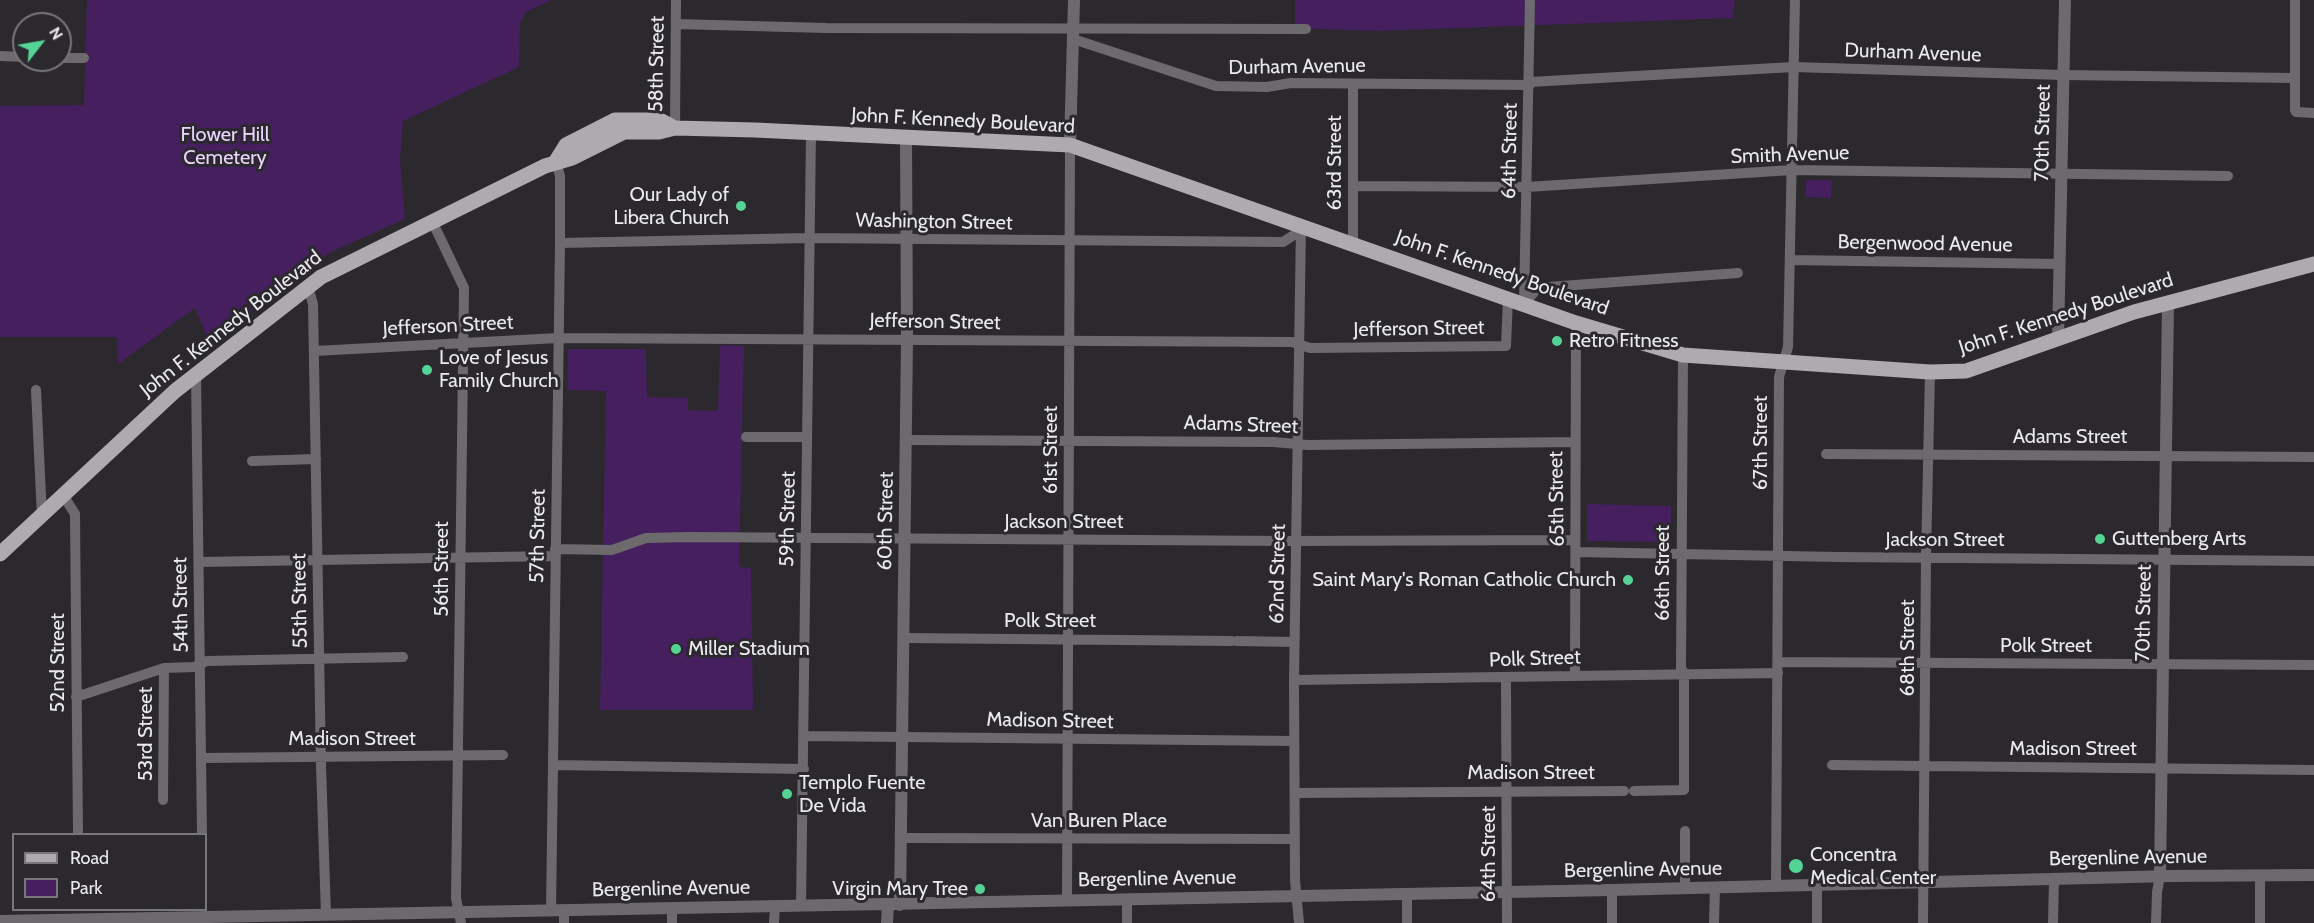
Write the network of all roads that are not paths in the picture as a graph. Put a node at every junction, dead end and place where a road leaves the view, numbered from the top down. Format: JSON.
{"nodes":[{"id":1,"x":676,"y":0,"type":"edge"},
{"id":2,"x":1074,"y":0,"type":"edge"},
{"id":3,"x":1530,"y":0,"type":"edge"},
{"id":4,"x":1795,"y":0,"type":"edge"},
{"id":5,"x":2065,"y":0,"type":"edge"},
{"id":6,"x":2295,"y":0,"type":"edge"},
{"id":7,"x":676,"y":24,"type":"junction"},
{"id":8,"x":1306,"y":29,"type":"dead end"},
{"id":9,"x":1073,"y":33,"type":"junction"},
{"id":10,"x":72,"y":58,"type":"edge"},
{"id":11,"x":84,"y":58,"type":"dead end"},
{"id":12,"x":1793,"y":67,"type":"junction"},
{"id":13,"x":2063,"y":75,"type":"junction"},
{"id":14,"x":2295,"y":78,"type":"junction"},
{"id":15,"x":1353,"y":84,"type":"junction"},
{"id":16,"x":1530,"y":84,"type":"junction"},
{"id":17,"x":2314,"y":113,"type":"edge"},
{"id":18,"x":675,"y":128,"type":"junction"},
{"id":19,"x":811,"y":133,"type":"junction"},
{"id":20,"x":906,"y":138,"type":"junction"},
{"id":21,"x":1070,"y":145,"type":"junction"},
{"id":22,"x":556,"y":161,"type":"junction"},
{"id":23,"x":1792,"y":171,"type":"junction"},
{"id":24,"x":2063,"y":174,"type":"junction"},
{"id":25,"x":2228,"y":176,"type":"dead end"},
{"id":26,"x":1353,"y":186,"type":"junction"},
{"id":27,"x":1527,"y":187,"type":"junction"},
{"id":28,"x":433,"y":223,"type":"junction"},
{"id":29,"x":1301,"y":225,"type":"junction"},
{"id":30,"x":808,"y":238,"type":"junction"},
{"id":31,"x":907,"y":240,"type":"junction"},
{"id":32,"x":1070,"y":242,"type":"junction"},
{"id":33,"x":1353,"y":242,"type":"junction"},
{"id":34,"x":560,"y":243,"type":"junction"},
{"id":35,"x":1790,"y":260,"type":"junction"},
{"id":36,"x":2060,"y":264,"type":"junction"},
{"id":37,"x":2314,"y":264,"type":"edge"},
{"id":38,"x":1738,"y":273,"type":"dead end"},
{"id":39,"x":308,"y":287,"type":"junction"},
{"id":40,"x":1508,"y":298,"type":"junction"},
{"id":41,"x":2168,"y":303,"type":"junction"},
{"id":42,"x":1524,"y":304,"type":"junction"},
{"id":43,"x":1576,"y":323,"type":"junction"},
{"id":44,"x":558,"y":339,"type":"junction"},
{"id":45,"x":808,"y":339,"type":"junction"},
{"id":46,"x":907,"y":339,"type":"junction"},
{"id":47,"x":2058,"y":339,"type":"junction"},
{"id":48,"x":1071,"y":341,"type":"junction"},
{"id":49,"x":464,"y":343,"type":"junction"},
{"id":50,"x":1299,"y":345,"type":"junction"},
{"id":51,"x":315,"y":351,"type":"junction"},
{"id":52,"x":1683,"y":355,"type":"junction"},
{"id":53,"x":1785,"y":361,"type":"junction"},
{"id":54,"x":1930,"y":372,"type":"junction"},
{"id":55,"x":196,"y":375,"type":"junction"},
{"id":56,"x":36,"y":390,"type":"dead end"},
{"id":57,"x":746,"y":437,"type":"dead end"},
{"id":58,"x":807,"y":437,"type":"junction"},
{"id":59,"x":906,"y":440,"type":"junction"},
{"id":60,"x":1070,"y":440,"type":"junction"},
{"id":61,"x":1574,"y":442,"type":"junction"},
{"id":62,"x":1298,"y":443,"type":"junction"},
{"id":63,"x":1826,"y":454,"type":"dead end"},
{"id":64,"x":1928,"y":454,"type":"junction"},
{"id":65,"x":2166,"y":456,"type":"junction"},
{"id":66,"x":2314,"y":457,"type":"edge"},
{"id":67,"x":316,"y":459,"type":"junction"},
{"id":68,"x":252,"y":460,"type":"dead end"},
{"id":69,"x":63,"y":495,"type":"junction"},
{"id":70,"x":42,"y":517,"type":"junction"},
{"id":71,"x":806,"y":537,"type":"junction"},
{"id":72,"x":905,"y":538,"type":"junction"},
{"id":73,"x":1070,"y":540,"type":"junction"},
{"id":74,"x":1575,"y":540,"type":"junction"},
{"id":75,"x":1296,"y":542,"type":"junction"},
{"id":76,"x":555,"y":552,"type":"junction"},
{"id":77,"x":1576,"y":552,"type":"junction"},
{"id":78,"x":0,"y":554,"type":"edge"},
{"id":79,"x":1681,"y":555,"type":"junction"},
{"id":80,"x":1778,"y":556,"type":"junction"},
{"id":81,"x":460,"y":557,"type":"junction"},
{"id":82,"x":1926,"y":557,"type":"junction"},
{"id":83,"x":317,"y":560,"type":"junction"},
{"id":84,"x":2164,"y":560,"type":"junction"},
{"id":85,"x":2314,"y":561,"type":"edge"},
{"id":86,"x":199,"y":562,"type":"junction"},
{"id":87,"x":904,"y":638,"type":"junction"},
{"id":88,"x":1068,"y":639,"type":"junction"},
{"id":89,"x":1294,"y":642,"type":"junction"},
{"id":90,"x":319,"y":657,"type":"junction"},
{"id":91,"x":403,"y":657,"type":"dead end"},
{"id":92,"x":200,"y":664,"type":"junction"},
{"id":93,"x":1926,"y":664,"type":"junction"},
{"id":94,"x":2163,"y":664,"type":"junction"},
{"id":95,"x":2314,"y":665,"type":"edge"},
{"id":96,"x":164,"y":668,"type":"junction"},
{"id":97,"x":1778,"y":668,"type":"junction"},
{"id":98,"x":1684,"y":673,"type":"junction"},
{"id":99,"x":1575,"y":675,"type":"junction"},
{"id":100,"x":1506,"y":678,"type":"junction"},
{"id":101,"x":1294,"y":680,"type":"junction"},
{"id":102,"x":76,"y":697,"type":"junction"},
{"id":103,"x":805,"y":736,"type":"junction"},
{"id":104,"x":902,"y":737,"type":"junction"},
{"id":105,"x":1068,"y":739,"type":"junction"},
{"id":106,"x":1294,"y":741,"type":"junction"},
{"id":107,"x":503,"y":755,"type":"dead end"},
{"id":108,"x":458,"y":756,"type":"junction"},
{"id":109,"x":201,"y":758,"type":"junction"},
{"id":110,"x":321,"y":758,"type":"junction"},
{"id":111,"x":554,"y":765,"type":"junction"},
{"id":112,"x":1833,"y":765,"type":"dead end"},
{"id":113,"x":1925,"y":766,"type":"junction"},
{"id":114,"x":2164,"y":767,"type":"junction"},
{"id":115,"x":804,"y":769,"type":"junction"},
{"id":116,"x":2314,"y":770,"type":"edge"},
{"id":117,"x":1507,"y":790,"type":"junction"},
{"id":118,"x":1684,"y":790,"type":"joint"},
{"id":119,"x":1295,"y":793,"type":"junction"},
{"id":120,"x":163,"y":800,"type":"dead end"},
{"id":121,"x":1685,"y":831,"type":"dead end"},
{"id":122,"x":78,"y":833,"type":"edge"},
{"id":123,"x":202,"y":833,"type":"edge"},
{"id":124,"x":903,"y":838,"type":"junction"},
{"id":125,"x":1068,"y":839,"type":"junction"},
{"id":126,"x":1295,"y":839,"type":"junction"},
{"id":127,"x":2314,"y":875,"type":"edge"},
{"id":128,"x":2160,"y":876,"type":"junction"},
{"id":129,"x":2260,"y":876,"type":"junction"},
{"id":130,"x":2054,"y":879,"type":"junction"},
{"id":131,"x":1923,"y":883,"type":"junction"},
{"id":132,"x":1817,"y":886,"type":"junction"},
{"id":133,"x":1776,"y":887,"type":"junction"},
{"id":134,"x":1715,"y":888,"type":"junction"},
{"id":135,"x":1685,"y":889,"type":"junction"},
{"id":136,"x":1612,"y":891,"type":"junction"},
{"id":137,"x":1507,"y":892,"type":"junction"},
{"id":138,"x":1297,"y":895,"type":"junction"},
{"id":139,"x":1407,"y":895,"type":"junction"},
{"id":140,"x":1127,"y":899,"type":"junction"},
{"id":141,"x":1067,"y":900,"type":"junction"},
{"id":142,"x":894,"y":905,"type":"junction"},
{"id":143,"x":801,"y":906,"type":"junction"},
{"id":144,"x":775,"y":907,"type":"junction"},
{"id":145,"x":672,"y":909,"type":"junction"},
{"id":146,"x":550,"y":911,"type":"junction"},
{"id":147,"x":204,"y":914,"type":"edge"},
{"id":148,"x":80,"y":915,"type":"edge"},
{"id":149,"x":326,"y":915,"type":"junction"},
{"id":150,"x":564,"y":917,"type":"edge"},
{"id":151,"x":460,"y":918,"type":"edge"},
{"id":152,"x":312,"y":919,"type":"edge"},
{"id":153,"x":237,"y":920,"type":"edge"},
{"id":154,"x":0,"y":921,"type":"edge"},
{"id":155,"x":152,"y":921,"type":"edge"},
{"id":156,"x":48,"y":922,"type":"edge"},
{"id":157,"x":672,"y":923,"type":"edge"},
{"id":158,"x":774,"y":923,"type":"edge"},
{"id":159,"x":887,"y":923,"type":"edge"},
{"id":160,"x":1127,"y":923,"type":"edge"},
{"id":161,"x":1299,"y":923,"type":"edge"},
{"id":162,"x":1407,"y":923,"type":"edge"},
{"id":163,"x":1507,"y":923,"type":"edge"},
{"id":164,"x":1612,"y":923,"type":"edge"},
{"id":165,"x":1714,"y":923,"type":"edge"},
{"id":166,"x":1817,"y":923,"type":"edge"},
{"id":167,"x":1923,"y":923,"type":"edge"},
{"id":168,"x":2053,"y":923,"type":"edge"},
{"id":169,"x":2156,"y":923,"type":"edge"},
{"id":170,"x":2260,"y":923,"type":"edge"}],
"edges":[{"from":1,"to":7,"type":"street","name":"58th Street"},
{"from":2,"to":9,"type":"street","name":"61st Street"},
{"from":3,"to":16,"type":"street","name":"64th Street"},
{"from":4,"to":12,"type":"street","name":"67th Street"},
{"from":5,"to":13,"type":"street","name":"70th Street"},
{"from":6,"to":14,"type":"street"},
{"from":7,"to":9,"type":"street"},
{"from":7,"to":18,"type":"street","name":"58th Street"},
{"from":8,"to":9,"type":"street"},
{"from":9,"to":15,"type":"street","name":"Durham Avenue"},
{"from":9,"to":21,"type":"street","name":"61st Street"},
{"from":10,"to":11,"type":"street"},
{"from":12,"to":13,"type":"street","name":"Durham Avenue"},
{"from":12,"to":16,"type":"street","name":"Durham Avenue"},
{"from":12,"to":23,"type":"street","name":"67th Street"},
{"from":13,"to":14,"type":"street","name":"Durham Avenue"},
{"from":13,"to":24,"type":"street","name":"70th Street"},
{"from":14,"to":17,"type":"street"},
{"from":15,"to":16,"type":"street","name":"Durham Avenue"},
{"from":15,"to":26,"type":"street","name":"63rd Street"},
{"from":16,"to":27,"type":"street","name":"64th Street"},
{"from":18,"to":19,"type":"main road","name":"John F. Kennedy Boulevard"},
{"from":18,"to":22,"type":"main road","name":"John F. Kennedy Boulevard"},
{"from":19,"to":20,"type":"main road","name":"John F. Kennedy Boulevard"},
{"from":19,"to":30,"type":"street","name":"59th Street"},
{"from":20,"to":21,"type":"main road","name":"John F. Kennedy Boulevard"},
{"from":20,"to":31,"type":"street","name":"60th Street"},
{"from":21,"to":29,"type":"main road","name":"John F. Kennedy Boulevard"},
{"from":21,"to":32,"type":"street","name":"61st Street"},
{"from":22,"to":28,"type":"main road","name":"John F. Kennedy Boulevard"},
{"from":22,"to":34,"type":"street","name":"57th Street"},
{"from":23,"to":24,"type":"street","name":"Smith Avenue"},
{"from":23,"to":27,"type":"street","name":"Smith Avenue"},
{"from":23,"to":35,"type":"street","name":"67th Street"},
{"from":24,"to":25,"type":"street","name":"Smith Avenue"},
{"from":24,"to":36,"type":"street","name":"70th Street"},
{"from":26,"to":27,"type":"street","name":"Smith Avenue"},
{"from":26,"to":33,"type":"street","name":"63rd Street"},
{"from":27,"to":42,"type":"street","name":"64th Street"},
{"from":28,"to":39,"type":"main road","name":"John F. Kennedy Boulevard"},
{"from":28,"to":49,"type":"street","name":"56th Street"},
{"from":29,"to":32,"type":"street","name":"Washington Street"},
{"from":29,"to":33,"type":"main road","name":"John F. Kennedy Boulevard"},
{"from":29,"to":50,"type":"street","name":"62nd Street"},
{"from":30,"to":31,"type":"street","name":"Washington Street"},
{"from":30,"to":34,"type":"street","name":"Washington Street"},
{"from":30,"to":45,"type":"street","name":"59th Street"},
{"from":31,"to":32,"type":"street","name":"Washington Street"},
{"from":31,"to":46,"type":"street","name":"60th Street"},
{"from":32,"to":48,"type":"street","name":"61st Street"},
{"from":33,"to":40,"type":"main road","name":"John F. Kennedy Boulevard"},
{"from":34,"to":44,"type":"street","name":"57th Street"},
{"from":35,"to":36,"type":"street","name":"Bergenwood Avenue"},
{"from":35,"to":53,"type":"street","name":"67th Street"},
{"from":36,"to":47,"type":"street","name":"70th Street"},
{"from":37,"to":41,"type":"main road","name":"John F. Kennedy Boulevard"},
{"from":38,"to":42,"type":"street"},
{"from":39,"to":51,"type":"street","name":"55th Street"},
{"from":39,"to":55,"type":"main road","name":"John F. Kennedy Boulevard"},
{"from":40,"to":42,"type":"main road","name":"John F. Kennedy Boulevard"},
{"from":40,"to":50,"type":"street","name":"Jefferson Street"},
{"from":41,"to":47,"type":"main road","name":"John F. Kennedy Boulevard"},
{"from":41,"to":65,"type":"street","name":"70th Street"},
{"from":42,"to":43,"type":"main road","name":"John F. Kennedy Boulevard"},
{"from":43,"to":52,"type":"main road","name":"John F. Kennedy Boulevard"},
{"from":43,"to":61,"type":"street","name":"65th Street"},
{"from":44,"to":45,"type":"street","name":"Jefferson Street"},
{"from":44,"to":49,"type":"street","name":"Jefferson Street"},
{"from":44,"to":76,"type":"street","name":"57th Street"},
{"from":45,"to":46,"type":"street","name":"Jefferson Street"},
{"from":45,"to":58,"type":"street","name":"59th Street"},
{"from":46,"to":48,"type":"street","name":"Jefferson Street"},
{"from":46,"to":59,"type":"street","name":"60th Street"},
{"from":47,"to":54,"type":"main road","name":"John F. Kennedy Boulevard"},
{"from":48,"to":50,"type":"street","name":"Jefferson Street"},
{"from":48,"to":60,"type":"street","name":"61st Street"},
{"from":49,"to":51,"type":"street","name":"Jefferson Street"},
{"from":49,"to":81,"type":"street","name":"56th Street"},
{"from":50,"to":62,"type":"street","name":"62nd Street"},
{"from":51,"to":67,"type":"street","name":"55th Street"},
{"from":52,"to":53,"type":"main road","name":"John F. Kennedy Boulevard"},
{"from":52,"to":79,"type":"street","name":"66th Street"},
{"from":53,"to":54,"type":"main road","name":"John F. Kennedy Boulevard"},
{"from":53,"to":80,"type":"street","name":"67th Street"},
{"from":54,"to":64,"type":"street","name":"68th Street"},
{"from":55,"to":69,"type":"main road","name":"John F. Kennedy Boulevard"},
{"from":55,"to":86,"type":"street","name":"54th Street"},
{"from":56,"to":70,"type":"street"},
{"from":57,"to":58,"type":"street"},
{"from":58,"to":71,"type":"street","name":"59th Street"},
{"from":59,"to":60,"type":"street","name":"Adams Street"},
{"from":59,"to":72,"type":"street","name":"60th Street"},
{"from":60,"to":62,"type":"street","name":"Adams Street"},
{"from":60,"to":73,"type":"street","name":"61st Street"},
{"from":61,"to":62,"type":"street","name":"Adams Street"},
{"from":61,"to":74,"type":"street","name":"65th Street"},
{"from":62,"to":75,"type":"street","name":"62nd Street"},
{"from":63,"to":64,"type":"street","name":"Adams Street"},
{"from":64,"to":65,"type":"street","name":"Adams Street"},
{"from":64,"to":82,"type":"street","name":"68th Street"},
{"from":65,"to":66,"type":"street","name":"Adams Street"},
{"from":65,"to":84,"type":"street","name":"70th Street"},
{"from":67,"to":68,"type":"street"},
{"from":67,"to":83,"type":"street","name":"55th Street"},
{"from":69,"to":70,"type":"main road","name":"John F. Kennedy Boulevard"},
{"from":69,"to":102,"type":"street","name":"52nd Street"},
{"from":70,"to":78,"type":"main road","name":"John F. Kennedy Boulevard"},
{"from":71,"to":72,"type":"street","name":"Jackson Street"},
{"from":71,"to":76,"type":"street","name":"Jackson Street"},
{"from":71,"to":103,"type":"street","name":"59th Street"},
{"from":72,"to":73,"type":"street","name":"Jackson Street"},
{"from":72,"to":87,"type":"street","name":"60th Street"},
{"from":73,"to":75,"type":"street","name":"Jackson Street"},
{"from":73,"to":88,"type":"street","name":"61st Street"},
{"from":74,"to":75,"type":"street","name":"Jackson Street"},
{"from":74,"to":77,"type":"street","name":"65th Street"},
{"from":75,"to":89,"type":"street","name":"62nd Street"},
{"from":76,"to":81,"type":"street","name":"Jackson Street"},
{"from":76,"to":111,"type":"street","name":"57th Street"},
{"from":77,"to":79,"type":"street","name":"Jackson Street"},
{"from":77,"to":99,"type":"street","name":"65th Street"},
{"from":79,"to":80,"type":"street","name":"Jackson Street"},
{"from":79,"to":98,"type":"street","name":"66th Street"},
{"from":80,"to":82,"type":"street","name":"Jackson Street"},
{"from":80,"to":97,"type":"street","name":"67th Street"},
{"from":81,"to":83,"type":"street","name":"Jackson Street"},
{"from":81,"to":108,"type":"street","name":"56th Street"},
{"from":82,"to":84,"type":"street","name":"Jackson Street"},
{"from":82,"to":93,"type":"street","name":"68th Street"},
{"from":83,"to":86,"type":"street","name":"Jackson Street"},
{"from":83,"to":90,"type":"street","name":"55th Street"},
{"from":84,"to":85,"type":"street","name":"Jackson Street"},
{"from":84,"to":94,"type":"street","name":"70th Street"},
{"from":86,"to":92,"type":"street","name":"54th Street"},
{"from":87,"to":88,"type":"street","name":"Polk Street"},
{"from":87,"to":104,"type":"street","name":"60th Street"},
{"from":88,"to":89,"type":"street","name":"Polk Street"},
{"from":88,"to":105,"type":"street","name":"61st Street"},
{"from":89,"to":101,"type":"street","name":"62nd Street"},
{"from":90,"to":91,"type":"street"},
{"from":90,"to":92,"type":"street"},
{"from":90,"to":110,"type":"street","name":"55th Street"},
{"from":92,"to":96,"type":"street"},
{"from":92,"to":109,"type":"street","name":"54th Street"},
{"from":93,"to":94,"type":"street","name":"Polk Street"},
{"from":93,"to":97,"type":"street","name":"Polk Street"},
{"from":93,"to":113,"type":"street","name":"68th Street"},
{"from":94,"to":95,"type":"street","name":"Polk Street"},
{"from":94,"to":114,"type":"street","name":"70th Street"},
{"from":96,"to":102,"type":"street"},
{"from":96,"to":120,"type":"street","name":"53rd Street"},
{"from":97,"to":98,"type":"street","name":"Polk Street"},
{"from":97,"to":133,"type":"street","name":"67th Street"},
{"from":98,"to":99,"type":"street","name":"Polk Street"},
{"from":98,"to":118,"type":"street","name":"66th Street"},
{"from":99,"to":100,"type":"street","name":"Polk Street"},
{"from":100,"to":101,"type":"street","name":"Polk Street"},
{"from":100,"to":117,"type":"street","name":"64th Street"},
{"from":101,"to":106,"type":"street","name":"62nd Street"},
{"from":102,"to":122,"type":"street","name":"52nd Street"},
{"from":103,"to":104,"type":"street","name":"Madison Street"},
{"from":103,"to":115,"type":"street","name":"59th Street"},
{"from":104,"to":105,"type":"street","name":"Madison Street"},
{"from":104,"to":124,"type":"street","name":"60th Street"},
{"from":105,"to":106,"type":"street","name":"Madison Street"},
{"from":105,"to":125,"type":"street","name":"61st Street"},
{"from":106,"to":119,"type":"street","name":"62nd Street"},
{"from":107,"to":108,"type":"street","name":"Madison Street"},
{"from":108,"to":110,"type":"street","name":"Madison Street"},
{"from":108,"to":151,"type":"street","name":"56th Street"},
{"from":109,"to":110,"type":"street","name":"Madison Street"},
{"from":109,"to":123,"type":"street","name":"54th Street"},
{"from":110,"to":149,"type":"street","name":"55th Street"},
{"from":111,"to":115,"type":"street"},
{"from":111,"to":146,"type":"street","name":"57th Street"},
{"from":112,"to":113,"type":"street","name":"Madison Street"},
{"from":113,"to":114,"type":"street","name":"Madison Street"},
{"from":113,"to":131,"type":"street","name":"68th Street"},
{"from":114,"to":116,"type":"street","name":"Madison Street"},
{"from":114,"to":128,"type":"street","name":"70th Street"},
{"from":115,"to":143,"type":"street","name":"59th Street"},
{"from":117,"to":118,"type":"street","name":"Madison Street"},
{"from":117,"to":119,"type":"street","name":"Madison Street"},
{"from":117,"to":137,"type":"street","name":"64th Street"},
{"from":119,"to":126,"type":"street","name":"62nd Street"},
{"from":121,"to":135,"type":"street"},
{"from":124,"to":125,"type":"street","name":"Van Buren Place"},
{"from":124,"to":142,"type":"street","name":"60th Street"},
{"from":125,"to":126,"type":"street","name":"Van Buren Place"},
{"from":125,"to":141,"type":"street","name":"61st Street"},
{"from":126,"to":138,"type":"street","name":"62nd Street"},
{"from":127,"to":129,"type":"street","name":"Bergenline Avenue"},
{"from":128,"to":129,"type":"street","name":"Bergenline Avenue"},
{"from":128,"to":130,"type":"street","name":"Bergenline Avenue"},
{"from":128,"to":169,"type":"street","name":"70th Street"},
{"from":129,"to":170,"type":"street"},
{"from":130,"to":131,"type":"street","name":"Bergenline Avenue"},
{"from":130,"to":168,"type":"street"},
{"from":131,"to":132,"type":"street","name":"Bergenline Avenue"},
{"from":131,"to":167,"type":"street","name":"68th Street"},
{"from":132,"to":133,"type":"street","name":"Bergenline Avenue"},
{"from":132,"to":166,"type":"street"},
{"from":133,"to":134,"type":"street","name":"Bergenline Avenue"},
{"from":134,"to":135,"type":"street","name":"Bergenline Avenue"},
{"from":134,"to":165,"type":"street"},
{"from":135,"to":136,"type":"street","name":"Bergenline Avenue"},
{"from":136,"to":137,"type":"street","name":"Bergenline Avenue"},
{"from":136,"to":164,"type":"street"},
{"from":137,"to":139,"type":"street","name":"Bergenline Avenue"},
{"from":137,"to":163,"type":"street","name":"64th Street"},
{"from":138,"to":139,"type":"street","name":"Bergenline Avenue"},
{"from":138,"to":140,"type":"street","name":"Bergenline Avenue"},
{"from":138,"to":161,"type":"street","name":"62nd Street"},
{"from":139,"to":162,"type":"street"},
{"from":140,"to":141,"type":"street","name":"Bergenline Avenue"},
{"from":140,"to":160,"type":"street"},
{"from":141,"to":142,"type":"street","name":"Bergenline Avenue"},
{"from":142,"to":143,"type":"street","name":"Bergenline Avenue"},
{"from":142,"to":159,"type":"street","name":"60th Street"},
{"from":143,"to":144,"type":"street","name":"Bergenline Avenue"},
{"from":144,"to":145,"type":"street","name":"Bergenline Avenue"},
{"from":144,"to":158,"type":"street"},
{"from":145,"to":150,"type":"street","name":"Bergenline Avenue"},
{"from":145,"to":157,"type":"street"},
{"from":146,"to":150,"type":"street","name":"Bergenline Avenue"},
{"from":146,"to":151,"type":"street","name":"Bergenline Avenue"},
{"from":147,"to":153,"type":"street","name":"Bergenline Avenue"},
{"from":147,"to":155,"type":"street","name":"Bergenline Avenue"},
{"from":148,"to":155,"type":"street","name":"Bergenline Avenue"},
{"from":148,"to":156,"type":"street","name":"Bergenline Avenue"},
{"from":149,"to":151,"type":"street","name":"Bergenline Avenue"},
{"from":149,"to":152,"type":"street","name":"Bergenline Avenue"},
{"from":152,"to":153,"type":"street","name":"Bergenline Avenue"},
{"from":154,"to":156,"type":"street","name":"Bergenline Avenue"}]}
